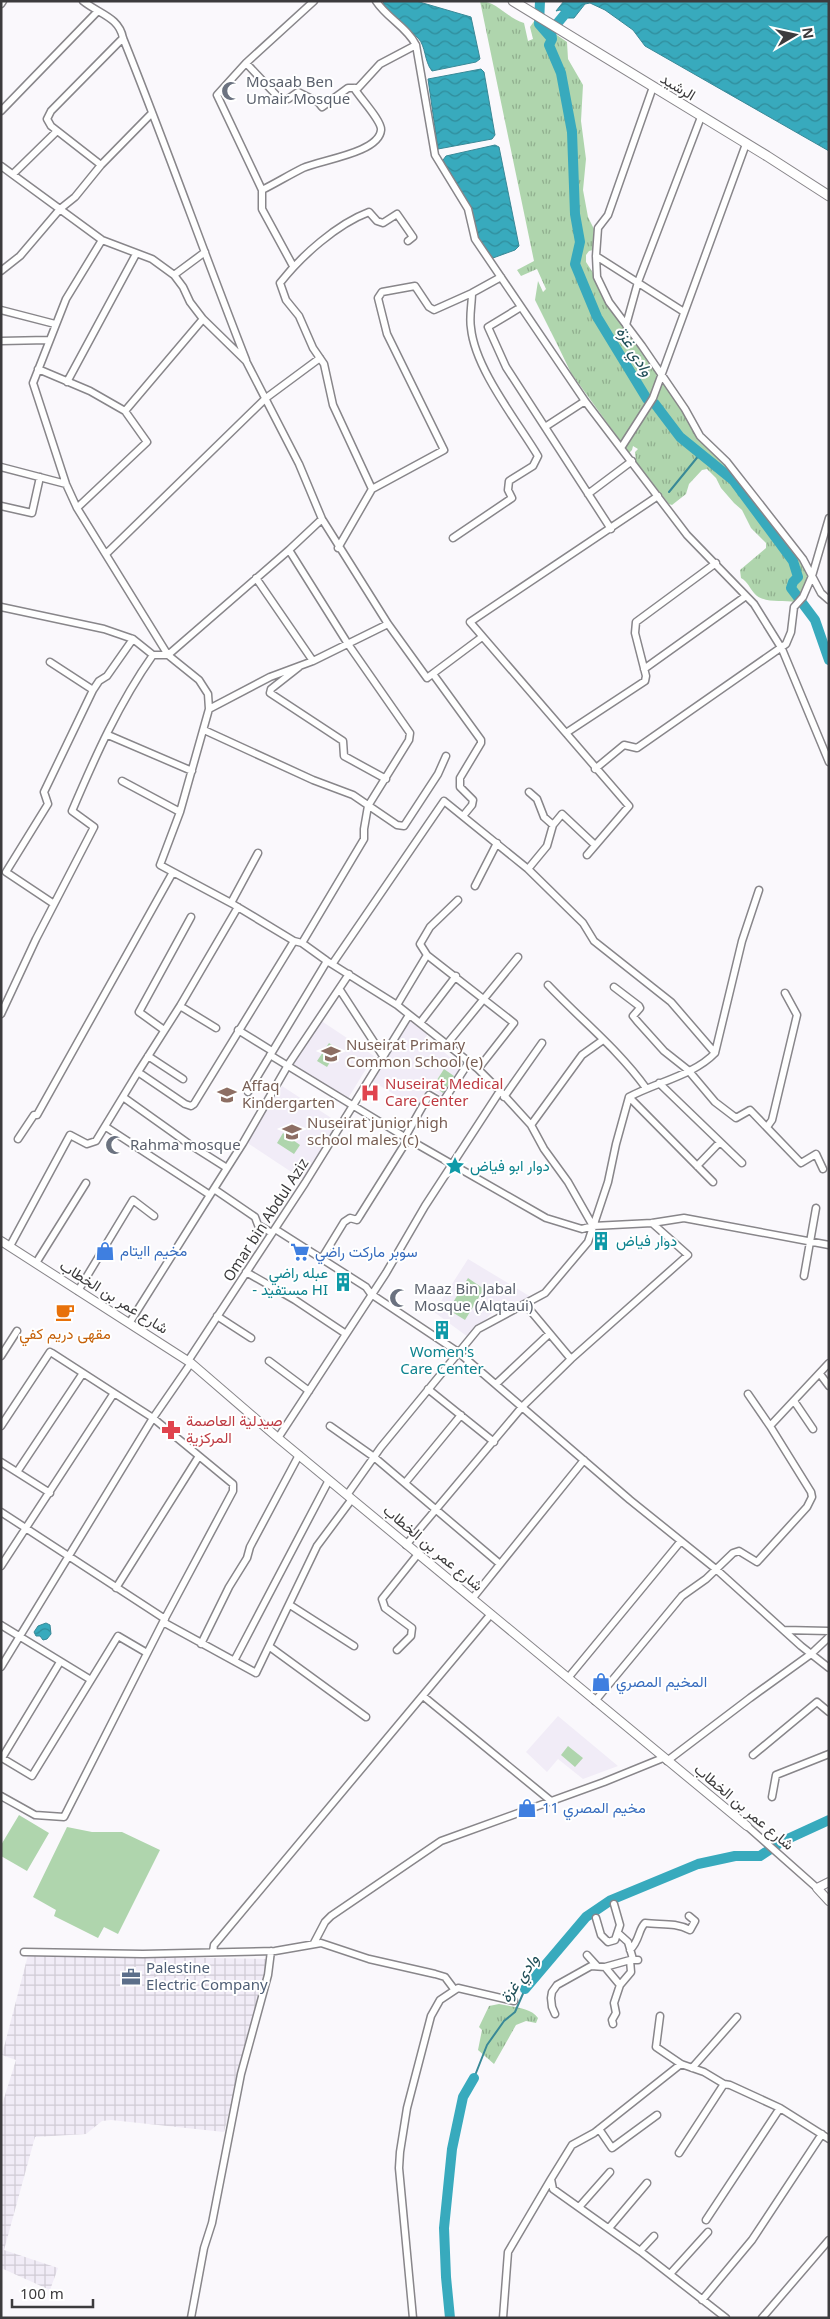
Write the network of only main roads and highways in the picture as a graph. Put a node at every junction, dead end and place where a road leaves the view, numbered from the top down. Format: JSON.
{"nodes":[{"id":1,"x":513,"y":1,"type":"edge"},
{"id":2,"x":829,"y":196,"type":"edge"}],
"edges":[{"from":1,"to":2,"type":"main road","name":"الرشيد"}]}
